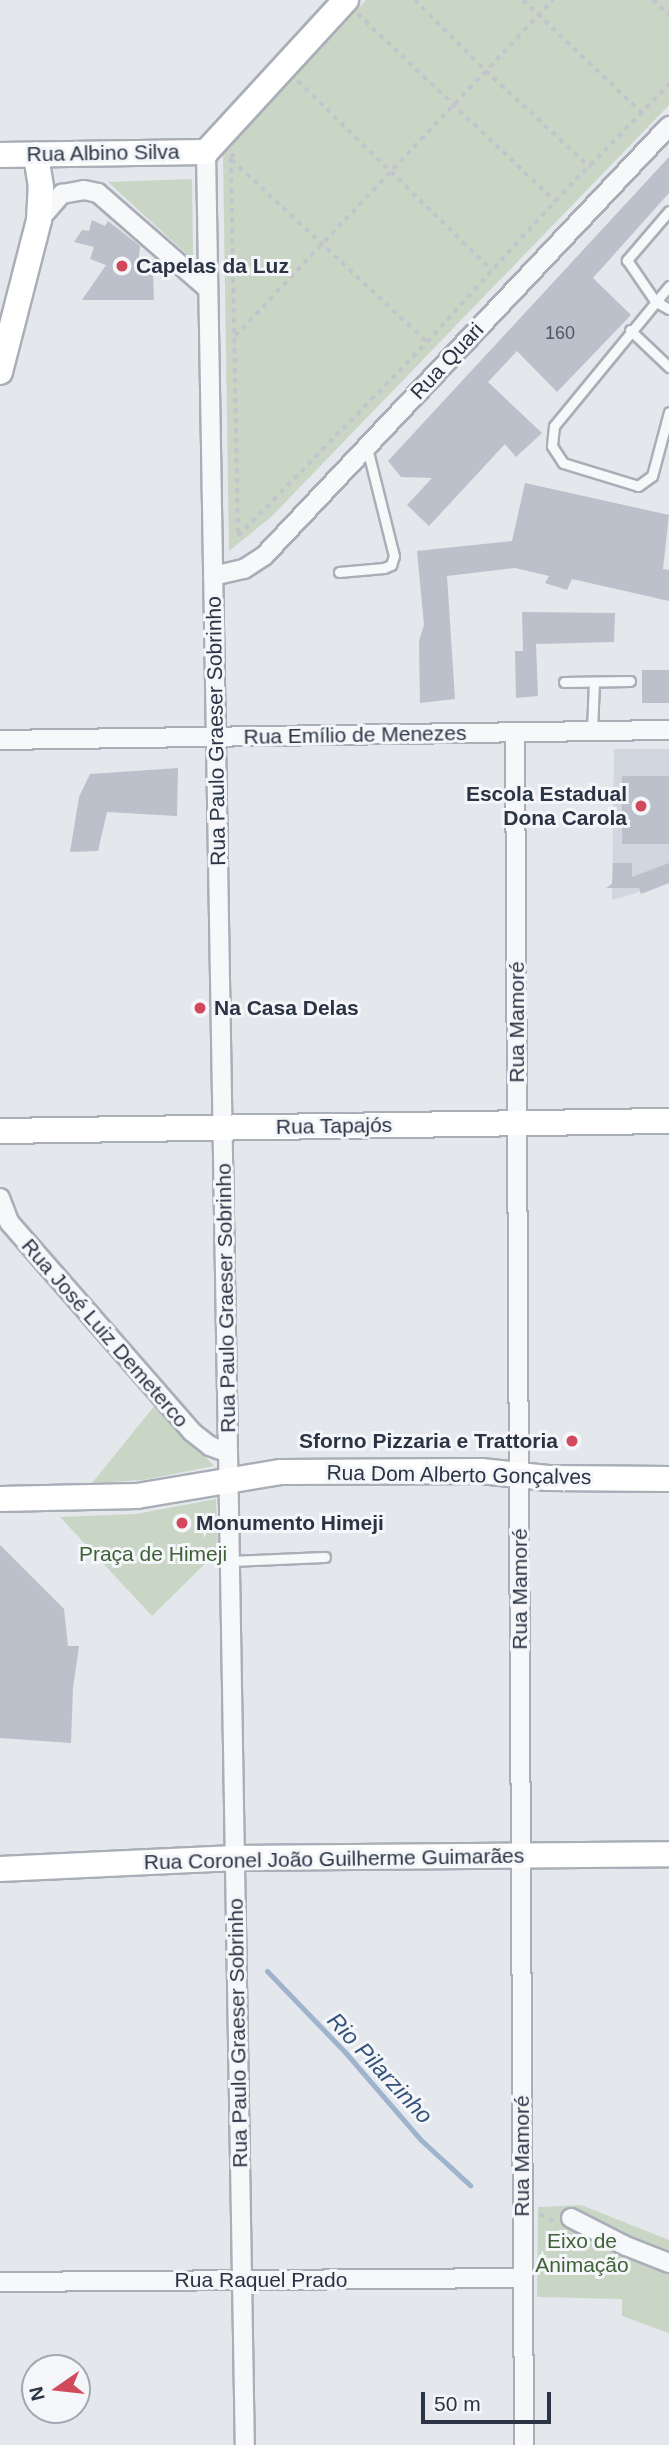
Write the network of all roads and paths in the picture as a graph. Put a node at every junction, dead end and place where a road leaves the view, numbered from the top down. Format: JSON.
{"nodes":[{"id":1,"x":415,"y":0,"type":"edge"},
{"id":2,"x":523,"y":0,"type":"edge"},
{"id":3,"x":553,"y":0,"type":"edge"},
{"id":4,"x":653,"y":0,"type":"edge"},
{"id":5,"x":352,"y":7,"type":"edge"},
{"id":6,"x":539,"y":15,"type":"junction"},
{"id":7,"x":669,"y":15,"type":"edge"},
{"id":8,"x":485,"y":71,"type":"junction"},
{"id":9,"x":294,"y":78,"type":"dead end"},
{"id":10,"x":669,"y":85,"type":"edge"},
{"id":11,"x":454,"y":105,"type":"junction"},
{"id":12,"x":642,"y":112,"type":"junction"},
{"id":13,"x":669,"y":126,"type":"edge"},
{"id":14,"x":36,"y":154,"type":"junction"},
{"id":15,"x":0,"y":155,"type":"edge"},
{"id":16,"x":206,"y":156,"type":"junction"},
{"id":17,"x":231,"y":159,"type":"junction"},
{"id":18,"x":590,"y":167,"type":"junction"},
{"id":19,"x":391,"y":172,"type":"junction"},
{"id":20,"x":555,"y":201,"type":"junction"},
{"id":21,"x":669,"y":211,"type":"edge"},
{"id":22,"x":39,"y":220,"type":"junction"},
{"id":23,"x":322,"y":244,"type":"junction"},
{"id":24,"x":492,"y":270,"type":"junction"},
{"id":25,"x":669,"y":286,"type":"edge"},
{"id":26,"x":208,"y":289,"type":"junction"},
{"id":27,"x":655,"y":301,"type":"junction"},
{"id":28,"x":669,"y":309,"type":"edge"},
{"id":29,"x":630,"y":330,"type":"junction"},
{"id":30,"x":235,"y":336,"type":"junction"},
{"id":31,"x":427,"y":342,"type":"junction"},
{"id":32,"x":669,"y":367,"type":"edge"},
{"id":33,"x":0,"y":372,"type":"edge"},
{"id":34,"x":669,"y":412,"type":"edge"},
{"id":35,"x":366,"y":447,"type":"junction"},
{"id":36,"x":339,"y":572,"type":"dead end"},
{"id":37,"x":213,"y":576,"type":"junction"},
{"id":38,"x":564,"y":681,"type":"dead end"},
{"id":39,"x":629,"y":681,"type":"dead end"},
{"id":40,"x":594,"y":682,"type":"junction"},
{"id":41,"x":669,"y":730,"type":"edge"},
{"id":42,"x":593,"y":731,"type":"junction"},
{"id":43,"x":515,"y":732,"type":"junction"},
{"id":44,"x":216,"y":737,"type":"junction"},
{"id":45,"x":0,"y":740,"type":"edge"},
{"id":46,"x":669,"y":1121,"type":"edge"},
{"id":47,"x":517,"y":1124,"type":"junction"},
{"id":48,"x":223,"y":1128,"type":"junction"},
{"id":49,"x":0,"y":1131,"type":"edge"},
{"id":50,"x":0,"y":1198,"type":"edge"},
{"id":51,"x":228,"y":1453,"type":"junction"},
{"id":52,"x":519,"y":1474,"type":"junction"},
{"id":53,"x":669,"y":1479,"type":"edge"},
{"id":54,"x":229,"y":1480,"type":"junction"},
{"id":55,"x":0,"y":1499,"type":"edge"},
{"id":56,"x":325,"y":1557,"type":"dead end"},
{"id":57,"x":230,"y":1561,"type":"junction"},
{"id":58,"x":669,"y":1854,"type":"edge"},
{"id":59,"x":521,"y":1855,"type":"junction"},
{"id":60,"x":235,"y":1858,"type":"junction"},
{"id":61,"x":0,"y":1869,"type":"edge"},
{"id":62,"x":571,"y":2218,"type":"dead end"},
{"id":63,"x":669,"y":2263,"type":"edge"},
{"id":64,"x":523,"y":2278,"type":"junction"},
{"id":65,"x":242,"y":2280,"type":"junction"},
{"id":66,"x":0,"y":2282,"type":"edge"},
{"id":67,"x":245,"y":2445,"type":"edge"},
{"id":68,"x":524,"y":2445,"type":"edge"}],
"edges":[{"from":1,"to":8,"type":"path"},
{"from":2,"to":6,"type":"path"},
{"from":3,"to":6,"type":"path"},
{"from":4,"to":7,"type":"path"},
{"from":5,"to":11,"type":"path"},
{"from":5,"to":16,"type":"main road"},
{"from":6,"to":8,"type":"path"},
{"from":6,"to":12,"type":"path"},
{"from":8,"to":11,"type":"path"},
{"from":8,"to":18,"type":"path"},
{"from":9,"to":19,"type":"path"},
{"from":10,"to":12,"type":"path"},
{"from":11,"to":19,"type":"path"},
{"from":11,"to":20,"type":"path"},
{"from":12,"to":18,"type":"path"},
{"from":13,"to":35,"type":"street","name":"Rua Quari"},
{"from":14,"to":15,"type":"main road","name":"Rua Albino Silva"},
{"from":14,"to":16,"type":"main road","name":"Rua Albino Silva"},
{"from":14,"to":22,"type":"main road"},
{"from":16,"to":17,"type":"path"},
{"from":16,"to":26,"type":"street","name":"Rua Paulo Graeser Sobrinho"},
{"from":17,"to":23,"type":"path"},
{"from":17,"to":30,"type":"path"},
{"from":18,"to":20,"type":"path"},
{"from":19,"to":23,"type":"path"},
{"from":19,"to":24,"type":"path"},
{"from":20,"to":24,"type":"path"},
{"from":21,"to":27,"type":"lane"},
{"from":22,"to":26,"type":"street"},
{"from":22,"to":33,"type":"main road"},
{"from":23,"to":30,"type":"path"},
{"from":23,"to":31,"type":"path"},
{"from":24,"to":31,"type":"path"},
{"from":25,"to":27,"type":"lane"},
{"from":26,"to":37,"type":"street","name":"Rua Paulo Graeser Sobrinho"},
{"from":27,"to":28,"type":"lane"},
{"from":27,"to":29,"type":"lane"},
{"from":29,"to":32,"type":"lane"},
{"from":29,"to":34,"type":"lane"},
{"from":30,"to":31,"type":"path"},
{"from":35,"to":36,"type":"lane"},
{"from":35,"to":37,"type":"street","name":"Rua Quari"},
{"from":37,"to":44,"type":"street","name":"Rua Paulo Graeser Sobrinho"},
{"from":38,"to":40,"type":"lane"},
{"from":39,"to":40,"type":"lane"},
{"from":40,"to":42,"type":"lane"},
{"from":41,"to":42,"type":"street","name":"Rua Emílio de Menezes"},
{"from":42,"to":43,"type":"street","name":"Rua Emílio de Menezes"},
{"from":43,"to":44,"type":"street","name":"Rua Emílio de Menezes"},
{"from":43,"to":47,"type":"street","name":"Rua Mamoré"},
{"from":44,"to":45,"type":"street","name":"Rua Emílio de Menezes"},
{"from":44,"to":48,"type":"street","name":"Rua Paulo Graeser Sobrinho"},
{"from":46,"to":47,"type":"main road","name":"Rua Tapajós"},
{"from":47,"to":48,"type":"main road","name":"Rua Tapajós"},
{"from":47,"to":52,"type":"street","name":"Rua Mamoré"},
{"from":48,"to":49,"type":"main road","name":"Rua Tapajós"},
{"from":48,"to":51,"type":"street","name":"Rua Paulo Graeser Sobrinho"},
{"from":50,"to":51,"type":"street","name":"Rua José Luiz Demeterco"},
{"from":51,"to":54,"type":"street","name":"Rua Paulo Graeser Sobrinho"},
{"from":52,"to":53,"type":"main road","name":"Rua Dom Alberto Gonçalves"},
{"from":52,"to":54,"type":"main road","name":"Rua Dom Alberto Gonçalves"},
{"from":52,"to":59,"type":"street","name":"Rua Mamoré"},
{"from":54,"to":55,"type":"main road","name":"Rua Dom Alberto Gonçalves"},
{"from":54,"to":57,"type":"street","name":"Rua Paulo Graeser Sobrinho"},
{"from":56,"to":57,"type":"lane"},
{"from":57,"to":60,"type":"street","name":"Rua Paulo Graeser Sobrinho"},
{"from":58,"to":59,"type":"main road","name":"Rua Coronel João Guilherme Guimarães"},
{"from":59,"to":60,"type":"main road","name":"Rua Coronel João Guilherme Guimarães"},
{"from":59,"to":64,"type":"street","name":"Rua Mamoré"},
{"from":60,"to":61,"type":"main road","name":"Rua Coronel João Guilherme Guimarães"},
{"from":60,"to":65,"type":"street","name":"Rua Paulo Graeser Sobrinho"},
{"from":62,"to":63,"type":"street"},
{"from":64,"to":65,"type":"street","name":"Rua Raquel Prado"},
{"from":64,"to":68,"type":"street","name":"Rua Mamoré"},
{"from":65,"to":66,"type":"street","name":"Rua Raquel Prado"},
{"from":65,"to":67,"type":"street","name":"Rua Paulo Graeser Sobrinho"}]}
